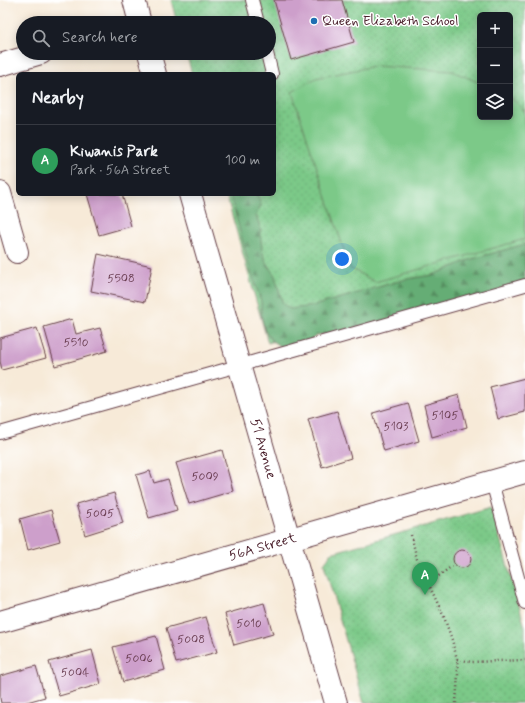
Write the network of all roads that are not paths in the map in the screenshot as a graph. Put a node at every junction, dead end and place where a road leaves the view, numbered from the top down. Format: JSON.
{"nodes":[{"id":1,"x":134,"y":0,"type":"edge"},
{"id":2,"x":252,"y":0,"type":"edge"},
{"id":3,"x":138,"y":16,"type":"edge"},
{"id":4,"x":256,"y":16,"type":"edge"},
{"id":5,"x":17,"y":60,"type":"edge"},
{"id":6,"x":151,"y":60,"type":"edge"},
{"id":7,"x":269,"y":60,"type":"edge"},
{"id":8,"x":0,"y":65,"type":"edge"},
{"id":9,"x":154,"y":72,"type":"edge"},
{"id":10,"x":272,"y":72,"type":"edge"},
{"id":11,"x":0,"y":193,"type":"edge"},
{"id":12,"x":191,"y":196,"type":"edge"},
{"id":13,"x":17,"y":252,"type":"dead end"},
{"id":14,"x":525,"y":285,"type":"edge"},
{"id":15,"x":239,"y":366,"type":"junction"},
{"id":16,"x":0,"y":433,"type":"edge"},
{"id":17,"x":525,"y":472,"type":"edge"},
{"id":18,"x":492,"y":482,"type":"junction"},
{"id":19,"x":289,"y":540,"type":"junction"},
{"id":20,"x":525,"y":603,"type":"edge"},
{"id":21,"x":0,"y":622,"type":"edge"},
{"id":22,"x":336,"y":703,"type":"edge"}],
"edges":[{"from":1,"to":3,"type":"street"},
{"from":2,"to":4,"type":"lane"},
{"from":5,"to":8,"type":"street"},
{"from":6,"to":9,"type":"street"},
{"from":7,"to":10,"type":"lane"},
{"from":11,"to":13,"type":"street"},
{"from":12,"to":15,"type":"street","name":"51 Avenue"},
{"from":14,"to":15,"type":"lane"},
{"from":15,"to":16,"type":"lane"},
{"from":15,"to":19,"type":"street","name":"51 Avenue"},
{"from":17,"to":18,"type":"street","name":"56A Street"},
{"from":18,"to":19,"type":"street","name":"56A Street"},
{"from":18,"to":20,"type":"lane"},
{"from":19,"to":21,"type":"street","name":"56A Street"},
{"from":19,"to":22,"type":"street","name":"51 Avenue"}]}
